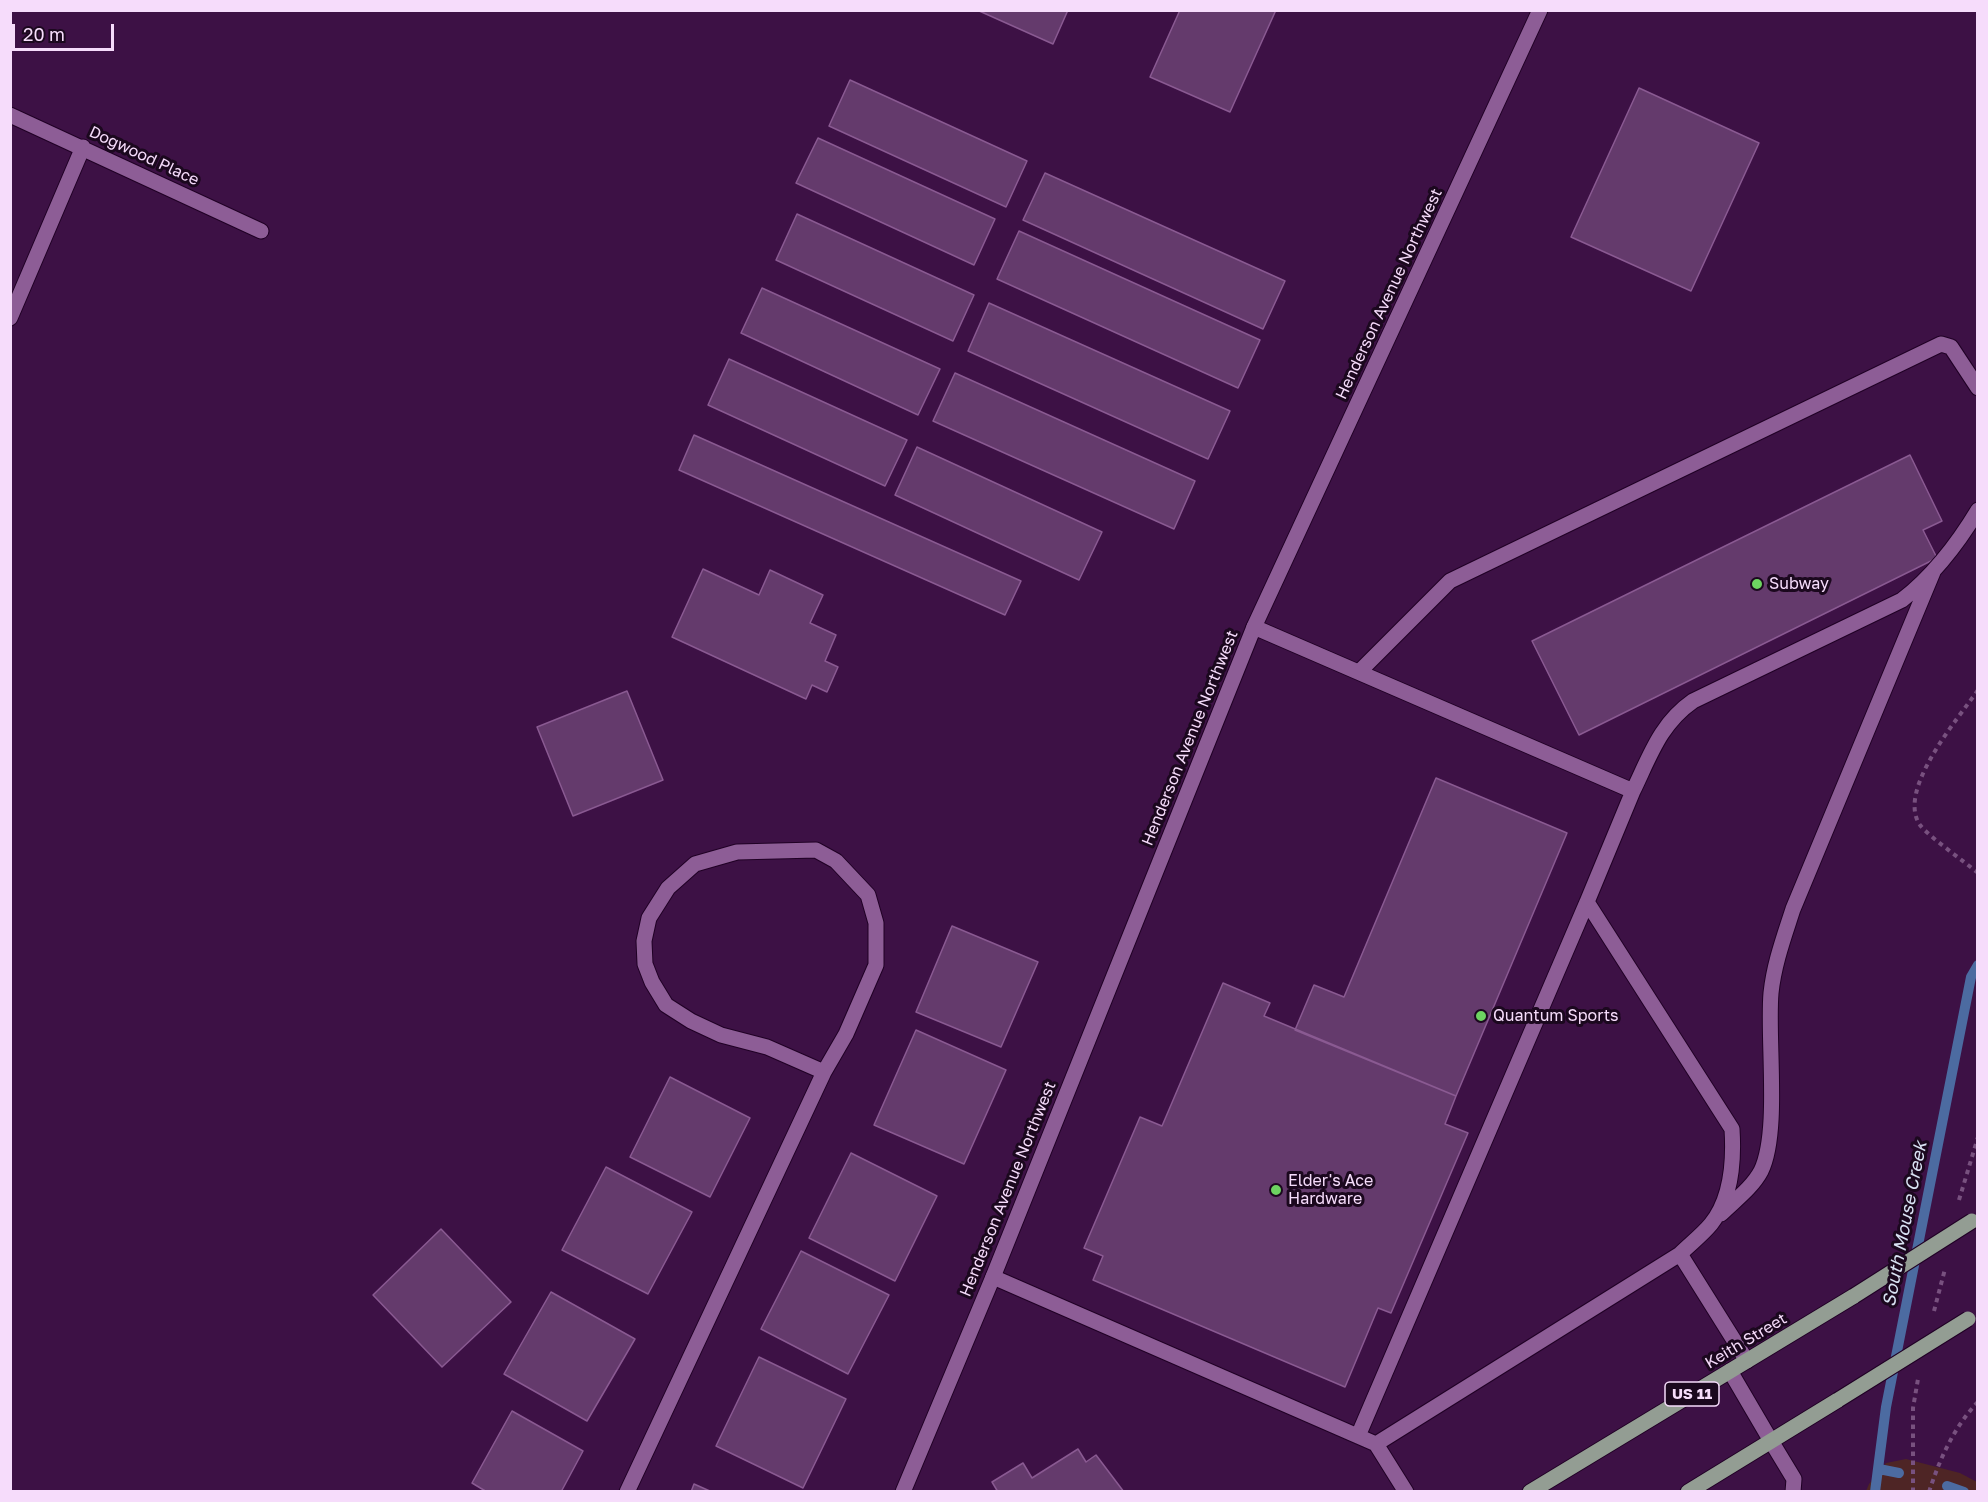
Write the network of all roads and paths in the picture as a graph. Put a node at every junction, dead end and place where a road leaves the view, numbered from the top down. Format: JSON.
{"nodes":[{"id":1,"x":1540,"y":10,"type":"edge"},
{"id":2,"x":10,"y":115,"type":"edge"},
{"id":3,"x":82,"y":147,"type":"junction"},
{"id":4,"x":261,"y":231,"type":"dead end"},
{"id":5,"x":10,"y":318,"type":"edge"},
{"id":6,"x":1977,"y":388,"type":"edge"},
{"id":7,"x":1977,"y":510,"type":"edge"},
{"id":8,"x":1934,"y":572,"type":"junction"},
{"id":9,"x":1254,"y":627,"type":"junction"},
{"id":10,"x":1359,"y":672,"type":"junction"},
{"id":11,"x":1977,"y":690,"type":"edge"},
{"id":12,"x":1634,"y":791,"type":"junction"},
{"id":13,"x":1977,"y":873,"type":"edge"},
{"id":14,"x":1587,"y":902,"type":"junction"},
{"id":15,"x":824,"y":1072,"type":"junction"},
{"id":16,"x":1975,"y":1219,"type":"edge"},
{"id":17,"x":1712,"y":1223,"type":"junction"},
{"id":18,"x":1680,"y":1254,"type":"junction"},
{"id":19,"x":993,"y":1277,"type":"junction"},
{"id":20,"x":1973,"y":1316,"type":"edge"},
{"id":21,"x":1747,"y":1361,"type":"junction"},
{"id":22,"x":1730,"y":1371,"type":"junction"},
{"id":23,"x":1977,"y":1402,"type":"edge"},
{"id":24,"x":1358,"y":1436,"type":"junction"},
{"id":25,"x":1771,"y":1441,"type":"junction"},
{"id":26,"x":1376,"y":1444,"type":"junction"},
{"id":27,"x":627,"y":1491,"type":"edge"},
{"id":28,"x":903,"y":1491,"type":"edge"},
{"id":29,"x":1406,"y":1491,"type":"edge"},
{"id":30,"x":1530,"y":1491,"type":"edge"},
{"id":31,"x":1688,"y":1491,"type":"edge"},
{"id":32,"x":1793,"y":1491,"type":"edge"},
{"id":33,"x":1929,"y":1491,"type":"edge"}],
"edges":[{"from":1,"to":9,"type":"street","name":"Henderson Avenue Northwest"},
{"from":2,"to":3,"type":"street","name":"Dogwood Place"},
{"from":3,"to":4,"type":"street","name":"Dogwood Place"},
{"from":3,"to":5,"type":"street"},
{"from":6,"to":10,"type":"street"},
{"from":7,"to":8,"type":"street"},
{"from":8,"to":12,"type":"street"},
{"from":8,"to":17,"type":"street"},
{"from":9,"to":10,"type":"street"},
{"from":9,"to":19,"type":"street","name":"Henderson Avenue Northwest"},
{"from":10,"to":12,"type":"street"},
{"from":11,"to":13,"type":"path"},
{"from":12,"to":14,"type":"street"},
{"from":14,"to":17,"type":"street"},
{"from":14,"to":24,"type":"street"},
{"from":15,"to":15,"type":"street"},
{"from":15,"to":27,"type":"street"},
{"from":16,"to":21,"type":"main road","name":"Keith Street","number":"US 11","bridge":true},
{"from":17,"to":18,"type":"street"},
{"from":18,"to":21,"type":"street"},
{"from":18,"to":26,"type":"street"},
{"from":19,"to":24,"type":"street"},
{"from":19,"to":28,"type":"street","name":"Henderson Avenue Northwest"},
{"from":20,"to":25,"type":"main road","bridge":true},
{"from":21,"to":22,"type":"main road","name":"Keith Street","number":"US 11"},
{"from":22,"to":25,"type":"street"},
{"from":22,"to":30,"type":"main road","name":"Keith Street","number":"US 11"},
{"from":23,"to":33,"type":"path"},
{"from":24,"to":26,"type":"street"},
{"from":25,"to":31,"type":"main road"},
{"from":25,"to":32,"type":"street"},
{"from":26,"to":29,"type":"street"}]}
